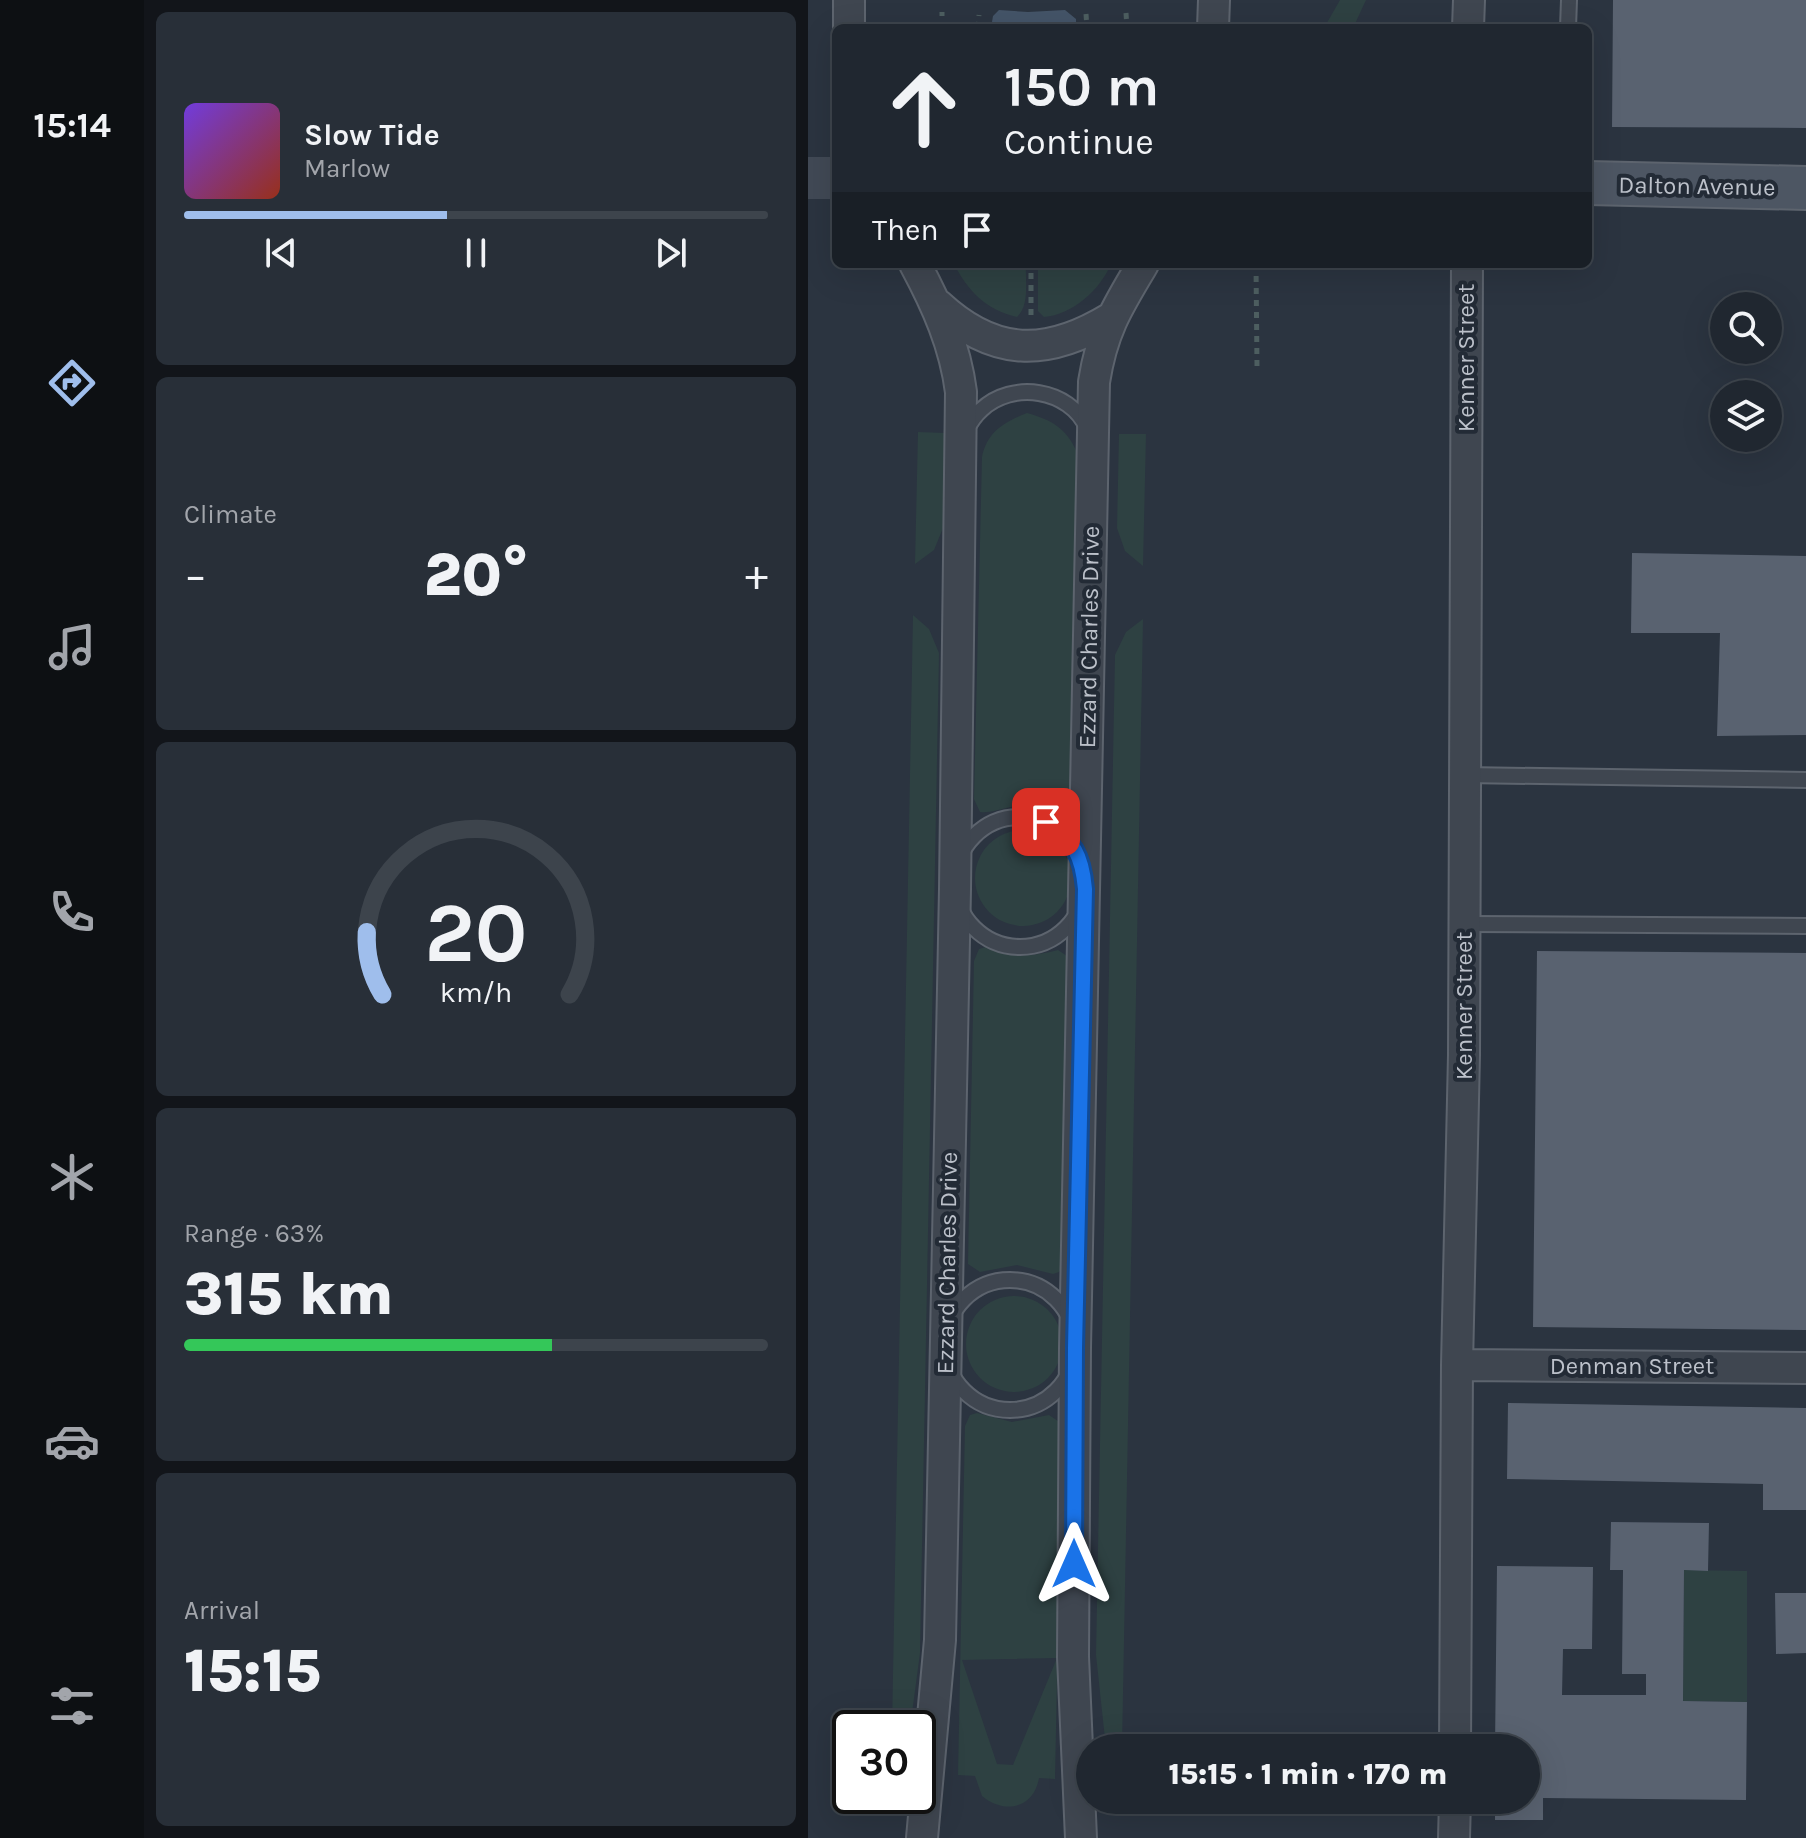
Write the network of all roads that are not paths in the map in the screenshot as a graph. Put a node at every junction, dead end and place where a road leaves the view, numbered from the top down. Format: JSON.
{"nodes":[{"id":1,"x":849,"y":0,"type":"edge"},
{"id":2,"x":1214,"y":0,"type":"edge"},
{"id":3,"x":1469,"y":0,"type":"edge"},
{"id":4,"x":1569,"y":0,"type":"edge"},
{"id":5,"x":849,"y":24,"type":"edge"},
{"id":6,"x":1213,"y":24,"type":"edge"},
{"id":7,"x":1468,"y":24,"type":"edge"},
{"id":8,"x":1568,"y":24,"type":"edge"},
{"id":9,"x":1592,"y":183,"type":"edge"},
{"id":10,"x":1806,"y":188,"type":"edge"},
{"id":11,"x":917,"y":268,"type":"edge"},
{"id":12,"x":1141,"y":268,"type":"edge"},
{"id":13,"x":1467,"y":268,"type":"edge"},
{"id":14,"x":937,"y":304,"type":"junction"},
{"id":15,"x":1111,"y":318,"type":"junction"},
{"id":16,"x":959,"y":438,"type":"junction"},
{"id":17,"x":1092,"y":440,"type":"junction"},
{"id":18,"x":1465,"y":775,"type":"junction"},
{"id":19,"x":1806,"y":780,"type":"edge"},
{"id":20,"x":955,"y":889,"type":"junction"},
{"id":21,"x":1085,"y":889,"type":"junction"},
{"id":22,"x":1465,"y":924,"type":"junction"},
{"id":23,"x":1806,"y":926,"type":"edge"},
{"id":24,"x":1075,"y":1348,"type":"junction"},
{"id":25,"x":945,"y":1350,"type":"junction"},
{"id":26,"x":1457,"y":1365,"type":"junction"},
{"id":27,"x":1806,"y":1368,"type":"edge"},
{"id":28,"x":1455,"y":1734,"type":"edge"},
{"id":29,"x":1455,"y":1814,"type":"edge"},
{"id":30,"x":922,"y":1838,"type":"edge"},
{"id":31,"x":1081,"y":1838,"type":"edge"},
{"id":32,"x":1454,"y":1838,"type":"edge"}],
"edges":[{"from":1,"to":5,"type":"street"},
{"from":2,"to":6,"type":"street"},
{"from":3,"to":7,"type":"street"},
{"from":4,"to":8,"type":"lane"},
{"from":9,"to":10,"type":"main road","name":"Dalton Avenue"},
{"from":11,"to":14,"type":"street","name":"Ezzard Charles Drive"},
{"from":12,"to":15,"type":"street","name":"Ezzard Charles Drive"},
{"from":13,"to":18,"type":"street","name":"Kenner Street"},
{"from":14,"to":15,"type":"street"},
{"from":14,"to":16,"type":"street","name":"Ezzard Charles Drive"},
{"from":15,"to":17,"type":"street","name":"Ezzard Charles Drive"},
{"from":16,"to":17,"type":"lane"},
{"from":16,"to":20,"type":"street","name":"Ezzard Charles Drive"},
{"from":17,"to":21,"type":"street","name":"Ezzard Charles Drive"},
{"from":18,"to":19,"type":"lane"},
{"from":18,"to":22,"type":"street","name":"Kenner Street"},
{"from":20,"to":21,"type":"lane"},
{"from":20,"to":21,"type":"lane"},
{"from":20,"to":25,"type":"street","name":"Ezzard Charles Drive"},
{"from":21,"to":24,"type":"street","name":"Ezzard Charles Drive"},
{"from":22,"to":23,"type":"lane"},
{"from":22,"to":26,"type":"street","name":"Kenner Street"},
{"from":24,"to":25,"type":"lane"},
{"from":24,"to":25,"type":"lane"},
{"from":24,"to":31,"type":"street","name":"Ezzard Charles Drive"},
{"from":25,"to":30,"type":"street","name":"Ezzard Charles Drive"},
{"from":26,"to":27,"type":"street","name":"Denman Street"},
{"from":26,"to":28,"type":"street","name":"Kenner Street"},
{"from":29,"to":32,"type":"street"}]}
